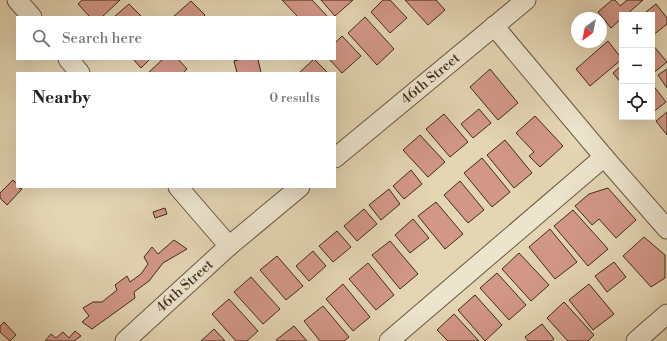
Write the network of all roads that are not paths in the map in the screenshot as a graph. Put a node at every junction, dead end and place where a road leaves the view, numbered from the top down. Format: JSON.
{"nodes":[{"id":1,"x":17,"y":0,"type":"edge"},
{"id":2,"x":526,"y":0,"type":"edge"},
{"id":3,"x":31,"y":16,"type":"edge"},
{"id":4,"x":494,"y":26,"type":"junction"},
{"id":5,"x":69,"y":60,"type":"edge"},
{"id":6,"x":79,"y":72,"type":"edge"},
{"id":7,"x":336,"y":157,"type":"edge"},
{"id":8,"x":604,"y":157,"type":"junction"},
{"id":9,"x":179,"y":188,"type":"edge"},
{"id":10,"x":299,"y":188,"type":"edge"},
{"id":11,"x":667,"y":228,"type":"edge"},
{"id":12,"x":229,"y":246,"type":"junction"},
{"id":13,"x":667,"y":314,"type":"edge"},
{"id":14,"x":125,"y":341,"type":"edge"},
{"id":15,"x":389,"y":341,"type":"edge"},
{"id":16,"x":636,"y":341,"type":"edge"}],
"edges":[{"from":1,"to":3,"type":"street"},
{"from":2,"to":4,"type":"street","name":"46th Street"},
{"from":4,"to":7,"type":"street","name":"46th Street"},
{"from":4,"to":8,"type":"street"},
{"from":5,"to":6,"type":"street"},
{"from":8,"to":11,"type":"street"},
{"from":8,"to":15,"type":"street"},
{"from":9,"to":12,"type":"street"},
{"from":10,"to":12,"type":"street","name":"46th Street"},
{"from":12,"to":14,"type":"street","name":"46th Street"},
{"from":13,"to":16,"type":"street"}]}
